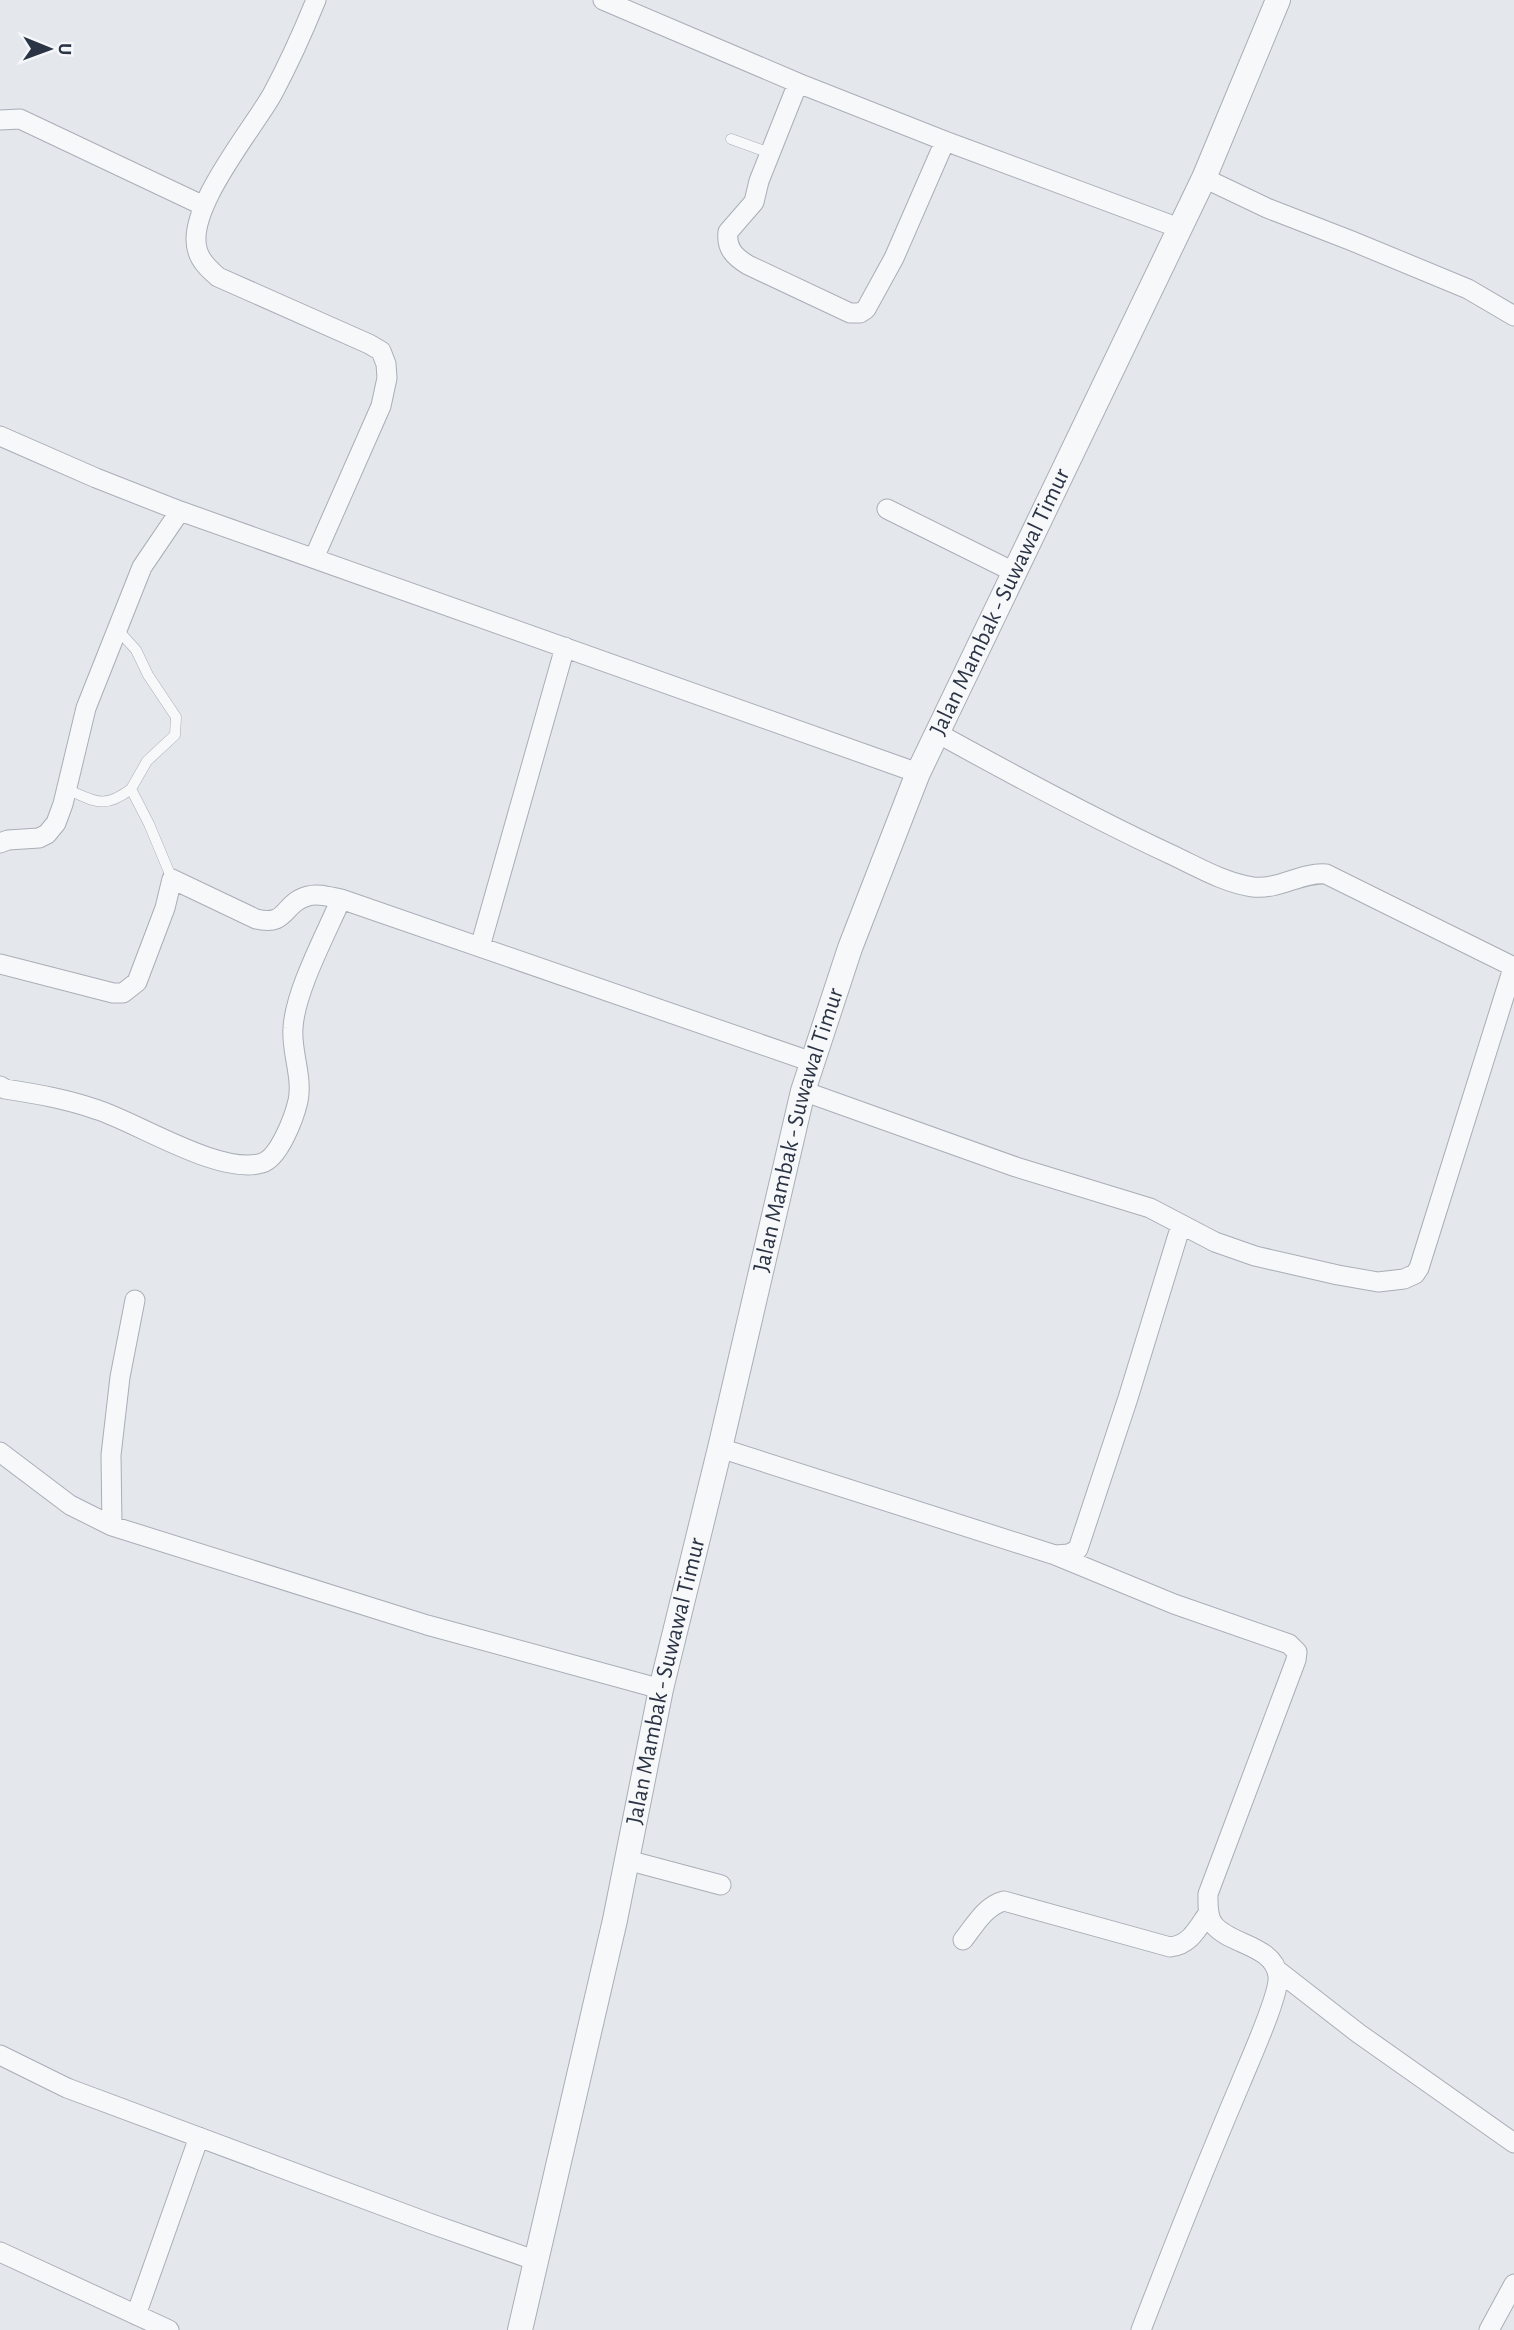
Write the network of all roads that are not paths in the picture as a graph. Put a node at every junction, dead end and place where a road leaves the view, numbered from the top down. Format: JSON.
{"nodes":[{"id":1,"x":316,"y":0,"type":"edge"},
{"id":2,"x":603,"y":0,"type":"edge"},
{"id":3,"x":1278,"y":0,"type":"edge"},
{"id":4,"x":798,"y":83,"type":"junction"},
{"id":5,"x":0,"y":120,"type":"edge"},
{"id":6,"x":731,"y":139,"type":"dead end"},
{"id":7,"x":945,"y":141,"type":"junction"},
{"id":8,"x":771,"y":153,"type":"junction"},
{"id":9,"x":1203,"y":178,"type":"junction"},
{"id":10,"x":204,"y":206,"type":"junction"},
{"id":11,"x":1180,"y":228,"type":"junction"},
{"id":12,"x":1514,"y":316,"type":"edge"},
{"id":13,"x":0,"y":436,"type":"edge"},
{"id":14,"x":887,"y":509,"type":"dead end"},
{"id":15,"x":180,"y":511,"type":"junction"},
{"id":16,"x":314,"y":558,"type":"junction"},
{"id":17,"x":1014,"y":572,"type":"junction"},
{"id":18,"x":117,"y":629,"type":"junction"},
{"id":19,"x":565,"y":647,"type":"junction"},
{"id":20,"x":939,"y":734,"type":"junction"},
{"id":21,"x":918,"y":773,"type":"junction"},
{"id":22,"x":66,"y":789,"type":"junction"},
{"id":23,"x":131,"y":789,"type":"junction"},
{"id":24,"x":0,"y":843,"type":"edge"},
{"id":25,"x":172,"y":879,"type":"junction"},
{"id":26,"x":341,"y":899,"type":"junction"},
{"id":27,"x":481,"y":947,"type":"junction"},
{"id":28,"x":0,"y":964,"type":"edge"},
{"id":29,"x":1514,"y":967,"type":"edge"},
{"id":30,"x":812,"y":1062,"type":"junction"},
{"id":31,"x":0,"y":1086,"type":"edge"},
{"id":32,"x":803,"y":1091,"type":"junction"},
{"id":33,"x":1181,"y":1225,"type":"junction"},
{"id":34,"x":135,"y":1300,"type":"dead end"},
{"id":35,"x":720,"y":1448,"type":"junction"},
{"id":36,"x":0,"y":1452,"type":"edge"},
{"id":37,"x":112,"y":1526,"type":"junction"},
{"id":38,"x":1055,"y":1555,"type":"junction"},
{"id":39,"x":661,"y":1689,"type":"junction"},
{"id":40,"x":627,"y":1860,"type":"junction"},
{"id":41,"x":721,"y":1885,"type":"dead end"},
{"id":42,"x":1209,"y":1912,"type":"junction"},
{"id":43,"x":963,"y":1940,"type":"dead end"},
{"id":44,"x":1277,"y":1970,"type":"junction"},
{"id":45,"x":0,"y":2055,"type":"edge"},
{"id":46,"x":199,"y":2137,"type":"junction"},
{"id":47,"x":1514,"y":2143,"type":"edge"},
{"id":48,"x":0,"y":2252,"type":"edge"},
{"id":49,"x":537,"y":2261,"type":"junction"},
{"id":50,"x":1514,"y":2284,"type":"edge"},
{"id":51,"x":136,"y":2315,"type":"junction"},
{"id":52,"x":169,"y":2330,"type":"edge"},
{"id":53,"x":520,"y":2330,"type":"edge"},
{"id":54,"x":1142,"y":2330,"type":"edge"},
{"id":55,"x":1489,"y":2330,"type":"edge"}],
"edges":[{"from":1,"to":10,"type":"street"},
{"from":2,"to":4,"type":"street"},
{"from":3,"to":9,"type":"street","name":"Jalan Mambak - Suwawal Timur"},
{"from":4,"to":7,"type":"street"},
{"from":4,"to":8,"type":"street"},
{"from":5,"to":10,"type":"street"},
{"from":6,"to":8,"type":"lane"},
{"from":7,"to":8,"type":"street"},
{"from":7,"to":11,"type":"street"},
{"from":9,"to":11,"type":"street","name":"Jalan Mambak - Suwawal Timur"},
{"from":9,"to":12,"type":"street"},
{"from":10,"to":16,"type":"street"},
{"from":11,"to":17,"type":"street","name":"Jalan Mambak - Suwawal Timur"},
{"from":13,"to":15,"type":"street"},
{"from":14,"to":17,"type":"street"},
{"from":15,"to":16,"type":"street"},
{"from":15,"to":18,"type":"street"},
{"from":16,"to":19,"type":"street"},
{"from":17,"to":20,"type":"street","name":"Jalan Mambak - Suwawal Timur"},
{"from":18,"to":22,"type":"street"},
{"from":18,"to":23,"type":"lane"},
{"from":19,"to":21,"type":"street"},
{"from":19,"to":27,"type":"street"},
{"from":20,"to":21,"type":"street","name":"Jalan Mambak - Suwawal Timur"},
{"from":20,"to":29,"type":"street"},
{"from":21,"to":30,"type":"street","name":"Jalan Mambak - Suwawal Timur"},
{"from":22,"to":23,"type":"lane"},
{"from":22,"to":24,"type":"street"},
{"from":23,"to":25,"type":"lane"},
{"from":25,"to":26,"type":"street"},
{"from":25,"to":28,"type":"street"},
{"from":26,"to":27,"type":"street"},
{"from":26,"to":31,"type":"street"},
{"from":27,"to":30,"type":"street"},
{"from":29,"to":33,"type":"street"},
{"from":30,"to":32,"type":"street","name":"Jalan Mambak - Suwawal Timur"},
{"from":32,"to":33,"type":"street"},
{"from":32,"to":35,"type":"street","name":"Jalan Mambak - Suwawal Timur"},
{"from":33,"to":38,"type":"street"},
{"from":34,"to":37,"type":"street"},
{"from":35,"to":38,"type":"street"},
{"from":35,"to":39,"type":"street","name":"Jalan Mambak - Suwawal Timur"},
{"from":36,"to":37,"type":"street"},
{"from":37,"to":39,"type":"street"},
{"from":38,"to":42,"type":"street"},
{"from":39,"to":40,"type":"street","name":"Jalan Mambak - Suwawal Timur"},
{"from":40,"to":41,"type":"street"},
{"from":40,"to":49,"type":"street","name":"Jalan Mambak - Suwawal Timur"},
{"from":42,"to":43,"type":"street"},
{"from":42,"to":44,"type":"street"},
{"from":44,"to":47,"type":"street"},
{"from":44,"to":54,"type":"street"},
{"from":45,"to":46,"type":"street"},
{"from":46,"to":49,"type":"street"},
{"from":46,"to":51,"type":"street"},
{"from":48,"to":51,"type":"street"},
{"from":49,"to":53,"type":"street","name":"Jalan Mambak - Suwawal Timur"},
{"from":50,"to":55,"type":"street"},
{"from":51,"to":52,"type":"street"}]}
